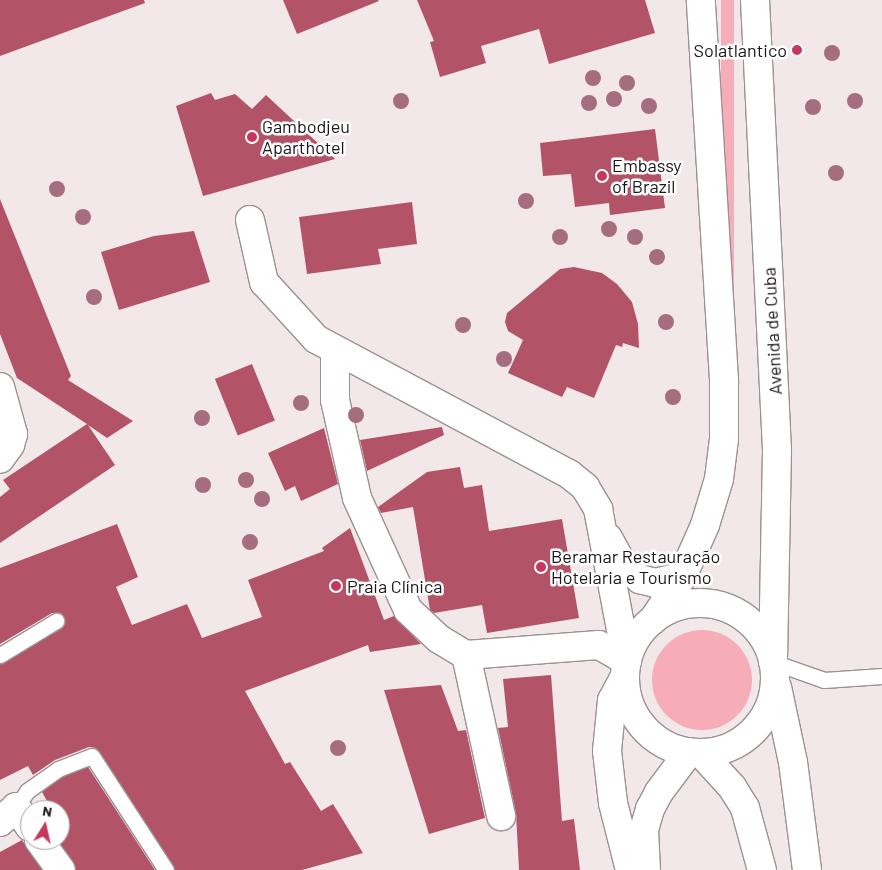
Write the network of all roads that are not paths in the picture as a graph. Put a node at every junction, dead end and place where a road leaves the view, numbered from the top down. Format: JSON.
{"nodes":[{"id":1,"x":700,"y":0,"type":"edge"},
{"id":2,"x":755,"y":0,"type":"edge"},
{"id":3,"x":250,"y":220,"type":"dead end"},
{"id":4,"x":335,"y":352,"type":"junction"},
{"id":5,"x":0,"y":387,"type":"edge"},
{"id":6,"x":2,"y":457,"type":"edge"},
{"id":7,"x":601,"y":524,"type":"junction"},
{"id":8,"x":682,"y":577,"type":"junction"},
{"id":9,"x":653,"y":620,"type":"junction"},
{"id":10,"x":56,"y":621,"type":"dead end"},
{"id":11,"x":0,"y":655,"type":"edge"},
{"id":12,"x":466,"y":655,"type":"junction"},
{"id":13,"x":626,"y":668,"type":"junction"},
{"id":14,"x":774,"y":670,"type":"junction"},
{"id":15,"x":882,"y":676,"type":"edge"},
{"id":16,"x":695,"y":752,"type":"junction"},
{"id":17,"x":501,"y":816,"type":"dead end"},
{"id":18,"x":15,"y":818,"type":"edge"},
{"id":19,"x":46,"y":850,"type":"edge"},
{"id":20,"x":60,"y":870,"type":"edge"},
{"id":21,"x":166,"y":870,"type":"edge"},
{"id":22,"x":630,"y":870,"type":"edge"},
{"id":23,"x":646,"y":870,"type":"edge"},
{"id":24,"x":762,"y":870,"type":"edge"},
{"id":25,"x":807,"y":870,"type":"edge"}],
"edges":[{"from":1,"to":8,"type":"street"},
{"from":2,"to":14,"type":"street","name":"Avenida de Cuba"},
{"from":3,"to":4,"type":"street"},
{"from":4,"to":7,"type":"street"},
{"from":4,"to":12,"type":"street"},
{"from":5,"to":6,"type":"street"},
{"from":7,"to":8,"type":"street"},
{"from":7,"to":13,"type":"street"},
{"from":8,"to":9,"type":"street"},
{"from":9,"to":13,"type":"street"},
{"from":9,"to":14,"type":"street"},
{"from":10,"to":11,"type":"lane"},
{"from":12,"to":13,"type":"street"},
{"from":12,"to":17,"type":"street"},
{"from":13,"to":16,"type":"street"},
{"from":13,"to":22,"type":"street"},
{"from":14,"to":15,"type":"lane"},
{"from":14,"to":16,"type":"street"},
{"from":14,"to":25,"type":"street"},
{"from":16,"to":23,"type":"street"},
{"from":16,"to":24,"type":"street"},
{"from":18,"to":21,"type":"lane"},
{"from":19,"to":20,"type":"street"}]}
